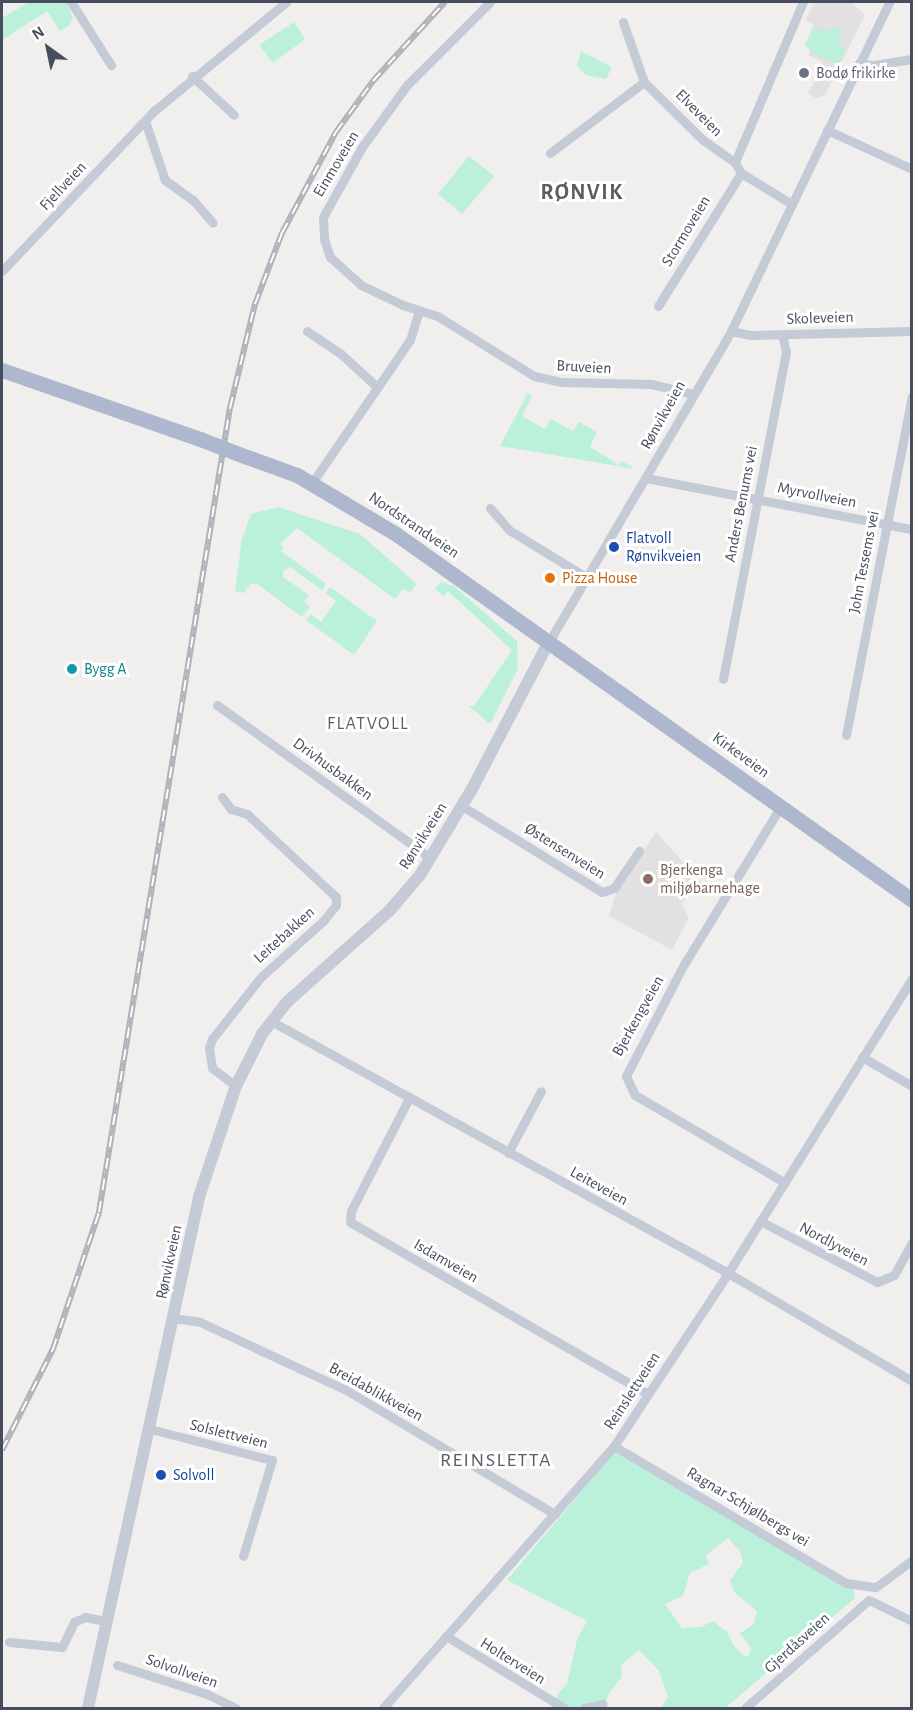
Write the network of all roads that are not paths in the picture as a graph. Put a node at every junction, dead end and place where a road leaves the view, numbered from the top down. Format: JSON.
{"nodes":[{"id":1,"x":71,"y":2,"type":"edge"},
{"id":2,"x":286,"y":2,"type":"edge"},
{"id":3,"x":490,"y":2,"type":"edge"},
{"id":4,"x":803,"y":2,"type":"edge"},
{"id":5,"x":889,"y":2,"type":"edge"},
{"id":6,"x":624,"y":22,"type":"dead end"},
{"id":7,"x":912,"y":59,"type":"edge"},
{"id":8,"x":859,"y":63,"type":"junction"},
{"id":9,"x":111,"y":66,"type":"dead end"},
{"id":10,"x":192,"y":76,"type":"junction"},
{"id":11,"x":644,"y":82,"type":"junction"},
{"id":12,"x":234,"y":115,"type":"dead end"},
{"id":13,"x":145,"y":120,"type":"junction"},
{"id":14,"x":827,"y":130,"type":"junction"},
{"id":15,"x":550,"y":153,"type":"dead end"},
{"id":16,"x":735,"y":162,"type":"junction"},
{"id":17,"x":912,"y":169,"type":"edge"},
{"id":18,"x":741,"y":174,"type":"junction"},
{"id":19,"x":790,"y":202,"type":"junction"},
{"id":20,"x":213,"y":223,"type":"dead end"},
{"id":21,"x":2,"y":271,"type":"edge"},
{"id":22,"x":658,"y":306,"type":"dead end"},
{"id":23,"x":419,"y":311,"type":"junction"},
{"id":24,"x":731,"y":330,"type":"junction"},
{"id":25,"x":307,"y":331,"type":"dead end"},
{"id":26,"x":912,"y":331,"type":"edge"},
{"id":27,"x":782,"y":334,"type":"junction"},
{"id":28,"x":2,"y":362,"type":"edge"},
{"id":29,"x":2,"y":370,"type":"edge"},
{"id":30,"x":27,"y":376,"type":"junction"},
{"id":31,"x":377,"y":387,"type":"junction"},
{"id":32,"x":693,"y":394,"type":"junction"},
{"id":33,"x":912,"y":396,"type":"edge"},
{"id":34,"x":646,"y":478,"type":"junction"},
{"id":35,"x":312,"y":483,"type":"junction"},
{"id":36,"x":758,"y":499,"type":"junction"},
{"id":37,"x":490,"y":508,"type":"dead end"},
{"id":38,"x":886,"y":524,"type":"junction"},
{"id":39,"x":912,"y":529,"type":"edge"},
{"id":40,"x":586,"y":578,"type":"junction"},
{"id":41,"x":550,"y":640,"type":"junction"},
{"id":42,"x":723,"y":679,"type":"dead end"},
{"id":43,"x":217,"y":705,"type":"dead end"},
{"id":44,"x":846,"y":735,"type":"dead end"},
{"id":45,"x":222,"y":797,"type":"dead end"},
{"id":46,"x":462,"y":806,"type":"junction"},
{"id":47,"x":781,"y":806,"type":"junction"},
{"id":48,"x":639,"y":851,"type":"dead end"},
{"id":49,"x":431,"y":858,"type":"junction"},
{"id":50,"x":912,"y":900,"type":"edge"},
{"id":51,"x":912,"y":978,"type":"edge"},
{"id":52,"x":271,"y":1021,"type":"junction"},
{"id":53,"x":862,"y":1057,"type":"junction"},
{"id":54,"x":236,"y":1086,"type":"junction"},
{"id":55,"x":912,"y":1086,"type":"edge"},
{"id":56,"x":541,"y":1091,"type":"dead end"},
{"id":57,"x":409,"y":1098,"type":"junction"},
{"id":58,"x":508,"y":1153,"type":"junction"},
{"id":59,"x":783,"y":1182,"type":"junction"},
{"id":60,"x":760,"y":1221,"type":"junction"},
{"id":61,"x":912,"y":1242,"type":"edge"},
{"id":62,"x":729,"y":1273,"type":"junction"},
{"id":63,"x":173,"y":1318,"type":"junction"},
{"id":64,"x":912,"y":1381,"type":"edge"},
{"id":65,"x":648,"y":1394,"type":"junction"},
{"id":66,"x":150,"y":1429,"type":"junction"},
{"id":67,"x":614,"y":1446,"type":"junction"},
{"id":68,"x":555,"y":1514,"type":"junction"},
{"id":69,"x":243,"y":1556,"type":"dead end"},
{"id":70,"x":912,"y":1560,"type":"edge"},
{"id":71,"x":106,"y":1621,"type":"junction"},
{"id":72,"x":912,"y":1621,"type":"edge"},
{"id":73,"x":446,"y":1636,"type":"junction"},
{"id":74,"x":9,"y":1642,"type":"dead end"},
{"id":75,"x":117,"y":1665,"type":"dead end"},
{"id":76,"x":603,"y":1704,"type":"dead end"},
{"id":77,"x":88,"y":1708,"type":"edge"},
{"id":78,"x":236,"y":1708,"type":"edge"},
{"id":79,"x":383,"y":1708,"type":"edge"},
{"id":80,"x":564,"y":1708,"type":"edge"},
{"id":81,"x":584,"y":1708,"type":"edge"},
{"id":82,"x":745,"y":1708,"type":"edge"}],
"edges":[{"from":1,"to":9,"type":"street"},
{"from":2,"to":10,"type":"street","name":"Fjellveien"},
{"from":3,"to":23,"type":"street","name":"Einmoveien"},
{"from":4,"to":16,"type":"street"},
{"from":5,"to":8,"type":"street","name":"Rønvikveien"},
{"from":6,"to":11,"type":"street","name":"Elveveien"},
{"from":7,"to":8,"type":"street"},
{"from":8,"to":14,"type":"street","name":"Rønvikveien"},
{"from":10,"to":12,"type":"street"},
{"from":10,"to":13,"type":"street","name":"Fjellveien"},
{"from":11,"to":15,"type":"street"},
{"from":11,"to":16,"type":"street","name":"Elveveien"},
{"from":13,"to":20,"type":"street"},
{"from":13,"to":21,"type":"street","name":"Fjellveien"},
{"from":14,"to":17,"type":"street"},
{"from":14,"to":19,"type":"street","name":"Rønvikveien"},
{"from":16,"to":18,"type":"street"},
{"from":18,"to":19,"type":"street"},
{"from":18,"to":22,"type":"street","name":"Stormoveien"},
{"from":19,"to":24,"type":"street","name":"Rønvikveien"},
{"from":23,"to":31,"type":"street"},
{"from":23,"to":32,"type":"street","name":"Bruveien"},
{"from":24,"to":27,"type":"street","name":"Skoleveien"},
{"from":24,"to":32,"type":"street","name":"Rønvikveien"},
{"from":25,"to":31,"type":"street"},
{"from":26,"to":27,"type":"street","name":"Skoleveien"},
{"from":27,"to":36,"type":"street","name":"Anders Benums vei"},
{"from":28,"to":30,"type":"main road"},
{"from":29,"to":30,"type":"main road"},
{"from":30,"to":35,"type":"main road","name":"Nordstrandveien","bridge":true},
{"from":31,"to":35,"type":"street"},
{"from":32,"to":34,"type":"street","name":"Rønvikveien"},
{"from":33,"to":38,"type":"street","name":"John Tessems vei"},
{"from":34,"to":36,"type":"street","name":"Myrvollveien"},
{"from":34,"to":40,"type":"street","name":"Rønvikveien"},
{"from":35,"to":41,"type":"main road","name":"Nordstrandveien"},
{"from":36,"to":38,"type":"street","name":"Myrvollveien"},
{"from":36,"to":42,"type":"street","name":"Anders Benums vei"},
{"from":37,"to":40,"type":"street"},
{"from":38,"to":39,"type":"street","name":"Myrvollveien"},
{"from":38,"to":44,"type":"street","name":"John Tessems vei"},
{"from":40,"to":41,"type":"street","name":"Rønvikveien"},
{"from":41,"to":46,"type":"street","name":"Rønvikveien"},
{"from":41,"to":47,"type":"main road","name":"Kirkeveien"},
{"from":43,"to":49,"type":"street","name":"Drivhusbakken"},
{"from":45,"to":54,"type":"street","name":"Leitebakken"},
{"from":46,"to":48,"type":"street","name":"Østensenveien"},
{"from":46,"to":49,"type":"street","name":"Rønvikveien"},
{"from":47,"to":50,"type":"main road","name":"Kirkeveien"},
{"from":47,"to":59,"type":"street","name":"Bjerkengveien"},
{"from":49,"to":52,"type":"street","name":"Rønvikveien"},
{"from":51,"to":53,"type":"street","name":"Reinslettveien"},
{"from":52,"to":54,"type":"street","name":"Rønvikveien"},
{"from":52,"to":57,"type":"street","name":"Leiteveien"},
{"from":53,"to":55,"type":"street"},
{"from":53,"to":59,"type":"street","name":"Reinslettveien"},
{"from":54,"to":63,"type":"street","name":"Rønvikveien"},
{"from":56,"to":58,"type":"street"},
{"from":57,"to":58,"type":"street","name":"Leiteveien"},
{"from":57,"to":65,"type":"street","name":"Isdamveien"},
{"from":58,"to":62,"type":"street","name":"Leiteveien"},
{"from":59,"to":60,"type":"street","name":"Reinslettveien"},
{"from":60,"to":61,"type":"street","name":"Nordlyveien"},
{"from":60,"to":62,"type":"street","name":"Reinslettveien"},
{"from":62,"to":64,"type":"street","name":"Leiteveien"},
{"from":62,"to":65,"type":"street","name":"Reinslettveien"},
{"from":63,"to":66,"type":"street","name":"Rønvikveien"},
{"from":63,"to":68,"type":"street","name":"Breidablikkveien"},
{"from":65,"to":67,"type":"street","name":"Reinslettveien"},
{"from":66,"to":69,"type":"street","name":"Solslettveien"},
{"from":66,"to":71,"type":"street","name":"Rønvikveien"},
{"from":67,"to":68,"type":"street","name":"Reinslettveien"},
{"from":67,"to":70,"type":"street","name":"Ragnar Schjølbergs vei"},
{"from":68,"to":73,"type":"street","name":"Reinslettveien"},
{"from":71,"to":74,"type":"street"},
{"from":71,"to":77,"type":"street","name":"Rønvikveien"},
{"from":72,"to":82,"type":"street","name":"Gjerdåsveien"},
{"from":73,"to":79,"type":"street","name":"Reinslettveien"},
{"from":73,"to":80,"type":"street","name":"Holterveien"},
{"from":75,"to":78,"type":"street","name":"Solvollveien"},
{"from":76,"to":81,"type":"street"}]}
